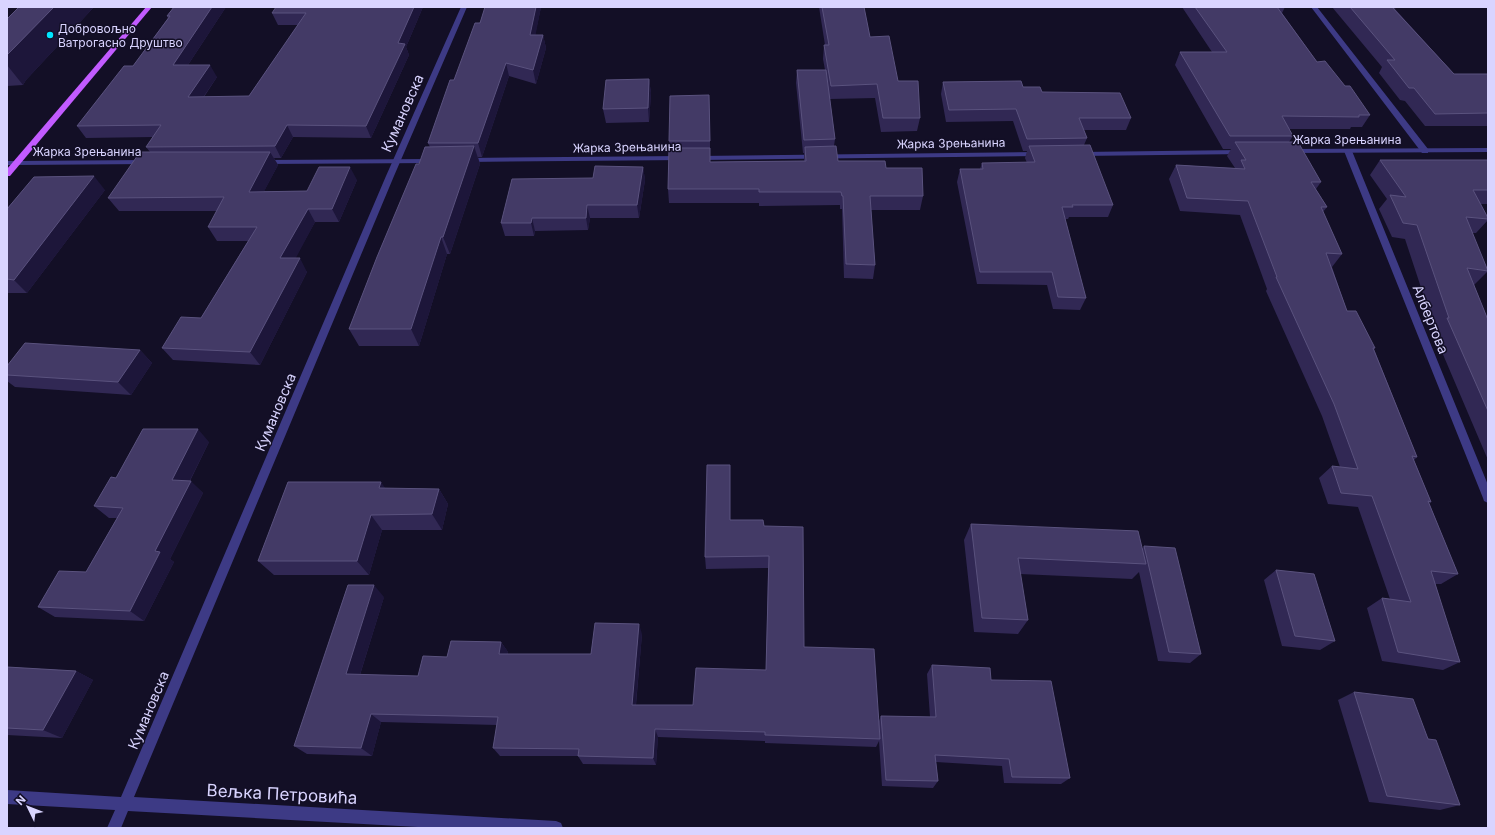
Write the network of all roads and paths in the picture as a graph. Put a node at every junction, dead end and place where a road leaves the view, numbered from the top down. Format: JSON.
{"nodes":[{"id":1,"x":149,"y":7,"type":"edge"},
{"id":2,"x":464,"y":7,"type":"edge"},
{"id":3,"x":1314,"y":7,"type":"edge"},
{"id":4,"x":1488,"y":150,"type":"edge"},
{"id":5,"x":1281,"y":151,"type":"edge"},
{"id":6,"x":1348,"y":151,"type":"junction"},
{"id":7,"x":1425,"y":151,"type":"junction"},
{"id":8,"x":1249,"y":152,"type":"edge"},
{"id":9,"x":1050,"y":154,"type":"edge"},
{"id":10,"x":1074,"y":154,"type":"edge"},
{"id":11,"x":460,"y":160,"type":"edge"},
{"id":12,"x":396,"y":161,"type":"junction"},
{"id":13,"x":440,"y":161,"type":"edge"},
{"id":14,"x":152,"y":162,"type":"edge"},
{"id":15,"x":256,"y":162,"type":"edge"},
{"id":16,"x":7,"y":163,"type":"edge"},
{"id":17,"x":16,"y":163,"type":"junction"},
{"id":18,"x":7,"y":174,"type":"edge"},
{"id":19,"x":1488,"y":498,"type":"edge"},
{"id":20,"x":7,"y":797,"type":"edge"},
{"id":21,"x":124,"y":804,"type":"junction"},
{"id":22,"x":114,"y":828,"type":"edge"},
{"id":23,"x":556,"y":828,"type":"edge"}],
"edges":[{"from":1,"to":17,"type":"main road"},
{"from":2,"to":12,"type":"street","name":"Кумановска"},
{"from":3,"to":7,"type":"street"},
{"from":4,"to":7,"type":"street","name":"Жарка Зрењанина"},
{"from":5,"to":6,"type":"street","name":"Жарка Зрењанина"},
{"from":6,"to":7,"type":"street","name":"Жарка Зрењанина"},
{"from":6,"to":19,"type":"street","name":"Албертова"},
{"from":8,"to":10,"type":"street"},
{"from":9,"to":11,"type":"street","name":"Жарка Зрењанина"},
{"from":12,"to":13,"type":"street"},
{"from":12,"to":15,"type":"street"},
{"from":12,"to":21,"type":"street","name":"Кумановска"},
{"from":14,"to":17,"type":"street","name":"Жарка Зрењанина"},
{"from":16,"to":17,"type":"street","name":"Жарка Зрењанина"},
{"from":17,"to":18,"type":"main road"},
{"from":20,"to":21,"type":"street","name":"Вељка Петровића"},
{"from":21,"to":22,"type":"street","name":"Кумановска"},
{"from":21,"to":23,"type":"street","name":"Вељка Петровића"}]}
